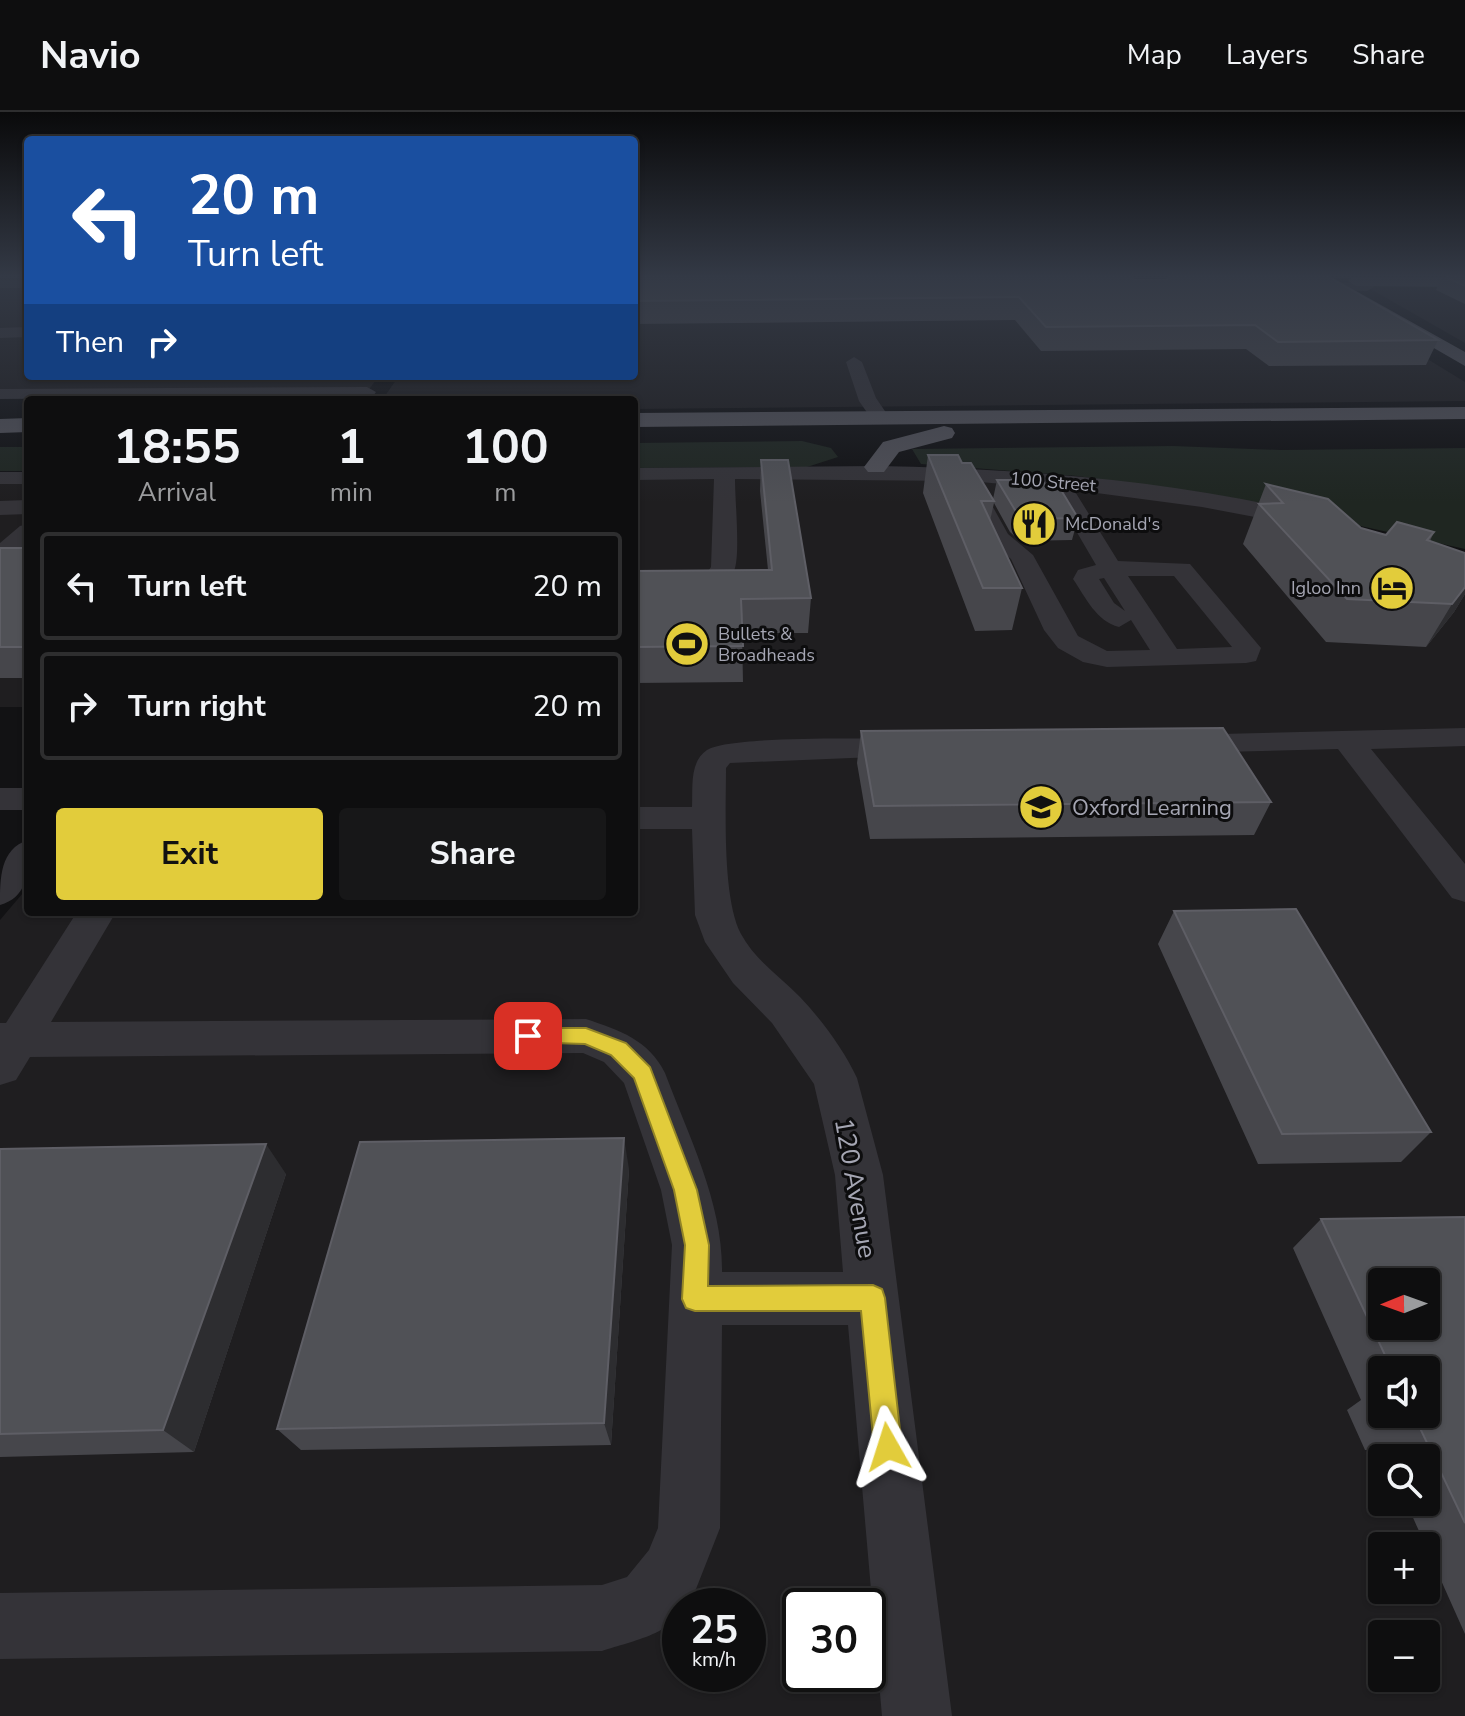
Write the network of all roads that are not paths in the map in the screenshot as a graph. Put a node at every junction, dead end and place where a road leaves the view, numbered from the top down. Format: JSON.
{"nodes":[{"id":1,"x":854,"y":362,"type":"dead end"},
{"id":2,"x":0,"y":394,"type":"edge"},
{"id":3,"x":364,"y":396,"type":"edge"},
{"id":4,"x":1465,"y":410,"type":"edge"},
{"id":5,"x":871,"y":417,"type":"junction"},
{"id":6,"x":638,"y":420,"type":"edge"},
{"id":7,"x":24,"y":425,"type":"edge"},
{"id":8,"x":0,"y":426,"type":"edge"},
{"id":9,"x":1465,"y":432,"type":"edge"},
{"id":10,"x":944,"y":433,"type":"junction"},
{"id":11,"x":638,"y":435,"type":"edge"},
{"id":12,"x":0,"y":439,"type":"edge"},
{"id":13,"x":24,"y":439,"type":"edge"},
{"id":14,"x":877,"y":470,"type":"junction"},
{"id":15,"x":725,"y":473,"type":"junction"},
{"id":16,"x":638,"y":474,"type":"edge"},
{"id":17,"x":965,"y":476,"type":"junction"},
{"id":18,"x":0,"y":478,"type":"edge"},
{"id":19,"x":24,"y":478,"type":"edge"},
{"id":20,"x":1059,"y":482,"type":"junction"},
{"id":21,"x":24,"y":507,"type":"edge"},
{"id":22,"x":0,"y":508,"type":"edge"},
{"id":23,"x":1330,"y":525,"type":"edge"},
{"id":24,"x":24,"y":535,"type":"edge"},
{"id":25,"x":0,"y":557,"type":"edge"},
{"id":26,"x":24,"y":558,"type":"edge"},
{"id":27,"x":1104,"y":570,"type":"junction"},
{"id":28,"x":638,"y":595,"type":"edge"},
{"id":29,"x":1157,"y":658,"type":"junction"},
{"id":30,"x":1465,"y":737,"type":"edge"},
{"id":31,"x":1348,"y":741,"type":"junction"},
{"id":32,"x":1144,"y":744,"type":"edge"},
{"id":33,"x":941,"y":747,"type":"edge"},
{"id":34,"x":0,"y":799,"type":"edge"},
{"id":35,"x":24,"y":799,"type":"edge"},
{"id":36,"x":638,"y":818,"type":"edge"},
{"id":37,"x":709,"y":818,"type":"junction"},
{"id":38,"x":24,"y":858,"type":"edge"},
{"id":39,"x":1465,"y":889,"type":"edge"},
{"id":40,"x":0,"y":892,"type":"edge"},
{"id":41,"x":94,"y":916,"type":"edge"},
{"id":42,"x":6,"y":1049,"type":"edge"},
{"id":43,"x":873,"y":1298,"type":"junction"},
{"id":44,"x":695,"y":1299,"type":"junction"},
{"id":45,"x":0,"y":1626,"type":"edge"},
{"id":46,"x":917,"y":1716,"type":"edge"}],
"edges":[{"from":1,"to":5,"type":"street"},
{"from":2,"to":3,"type":"street"},
{"from":4,"to":5,"type":"main road"},
{"from":5,"to":6,"type":"main road"},
{"from":5,"to":10,"type":"main road"},
{"from":5,"to":11,"type":"main road"},
{"from":5,"to":14,"type":"street"},
{"from":7,"to":8,"type":"main road"},
{"from":9,"to":10,"type":"main road"},
{"from":10,"to":14,"type":"main road"},
{"from":12,"to":13,"type":"main road"},
{"from":14,"to":15,"type":"street","name":"100 Street"},
{"from":14,"to":17,"type":"street","name":"100 Street"},
{"from":15,"to":16,"type":"street","name":"100 Street"},
{"from":15,"to":28,"type":"street"},
{"from":17,"to":20,"type":"street","name":"100 Street"},
{"from":17,"to":29,"type":"street"},
{"from":18,"to":19,"type":"street"},
{"from":20,"to":23,"type":"street","name":"100 Street"},
{"from":20,"to":27,"type":"street"},
{"from":21,"to":22,"type":"street"},
{"from":24,"to":25,"type":"street"},
{"from":25,"to":26,"type":"street"},
{"from":27,"to":29,"type":"street"},
{"from":27,"to":29,"type":"street"},
{"from":27,"to":29,"type":"street"},
{"from":30,"to":31,"type":"street"},
{"from":31,"to":32,"type":"street"},
{"from":31,"to":39,"type":"street"},
{"from":33,"to":37,"type":"street","name":"120 Avenue"},
{"from":34,"to":35,"type":"street"},
{"from":36,"to":37,"type":"street"},
{"from":37,"to":43,"type":"street","name":"120 Avenue"},
{"from":38,"to":40,"type":"street"},
{"from":41,"to":42,"type":"street"},
{"from":42,"to":44,"type":"street"},
{"from":43,"to":44,"type":"street"},
{"from":43,"to":46,"type":"street","name":"120 Avenue"},
{"from":44,"to":45,"type":"street"}]}
